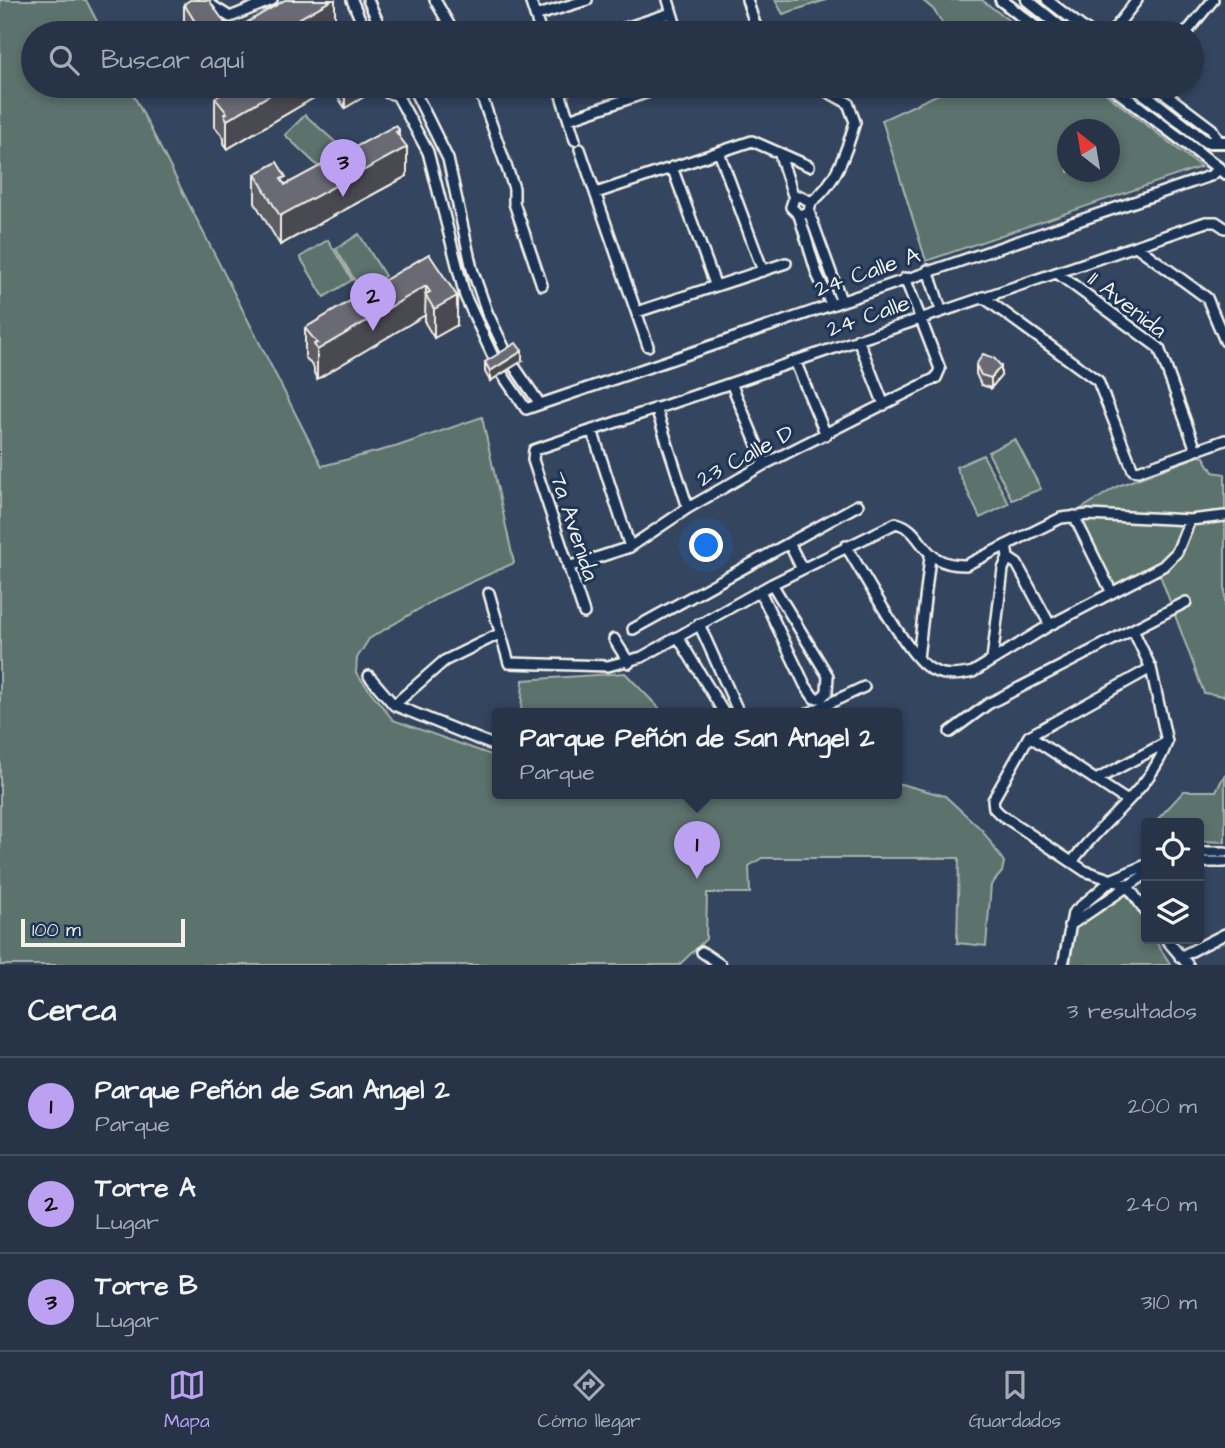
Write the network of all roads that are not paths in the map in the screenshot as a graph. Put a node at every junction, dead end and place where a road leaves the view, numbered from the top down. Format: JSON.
{"nodes":[{"id":1,"x":203,"y":0,"type":"edge"},
{"id":2,"x":272,"y":0,"type":"edge"},
{"id":3,"x":352,"y":0,"type":"edge"},
{"id":4,"x":368,"y":0,"type":"edge"},
{"id":5,"x":435,"y":0,"type":"edge"},
{"id":6,"x":530,"y":0,"type":"edge"},
{"id":7,"x":587,"y":0,"type":"edge"},
{"id":8,"x":668,"y":0,"type":"edge"},
{"id":9,"x":747,"y":0,"type":"edge"},
{"id":10,"x":1001,"y":0,"type":"edge"},
{"id":11,"x":1027,"y":0,"type":"edge"},
{"id":12,"x":1137,"y":0,"type":"edge"},
{"id":13,"x":1213,"y":0,"type":"edge"},
{"id":14,"x":1049,"y":1,"type":"edge"},
{"id":15,"x":671,"y":13,"type":"junction"},
{"id":16,"x":535,"y":16,"type":"junction"},
{"id":17,"x":361,"y":21,"type":"edge"},
{"id":18,"x":378,"y":21,"type":"edge"},
{"id":19,"x":447,"y":21,"type":"edge"},
{"id":20,"x":537,"y":21,"type":"edge"},
{"id":21,"x":647,"y":21,"type":"edge"},
{"id":22,"x":674,"y":21,"type":"edge"},
{"id":23,"x":754,"y":21,"type":"edge"},
{"id":24,"x":1028,"y":21,"type":"edge"},
{"id":25,"x":1053,"y":21,"type":"edge"},
{"id":26,"x":1075,"y":21,"type":"edge"},
{"id":27,"x":1120,"y":21,"type":"edge"},
{"id":28,"x":1196,"y":21,"type":"edge"},
{"id":29,"x":399,"y":98,"type":"edge"},
{"id":30,"x":418,"y":98,"type":"edge"},
{"id":31,"x":482,"y":98,"type":"edge"},
{"id":32,"x":562,"y":98,"type":"edge"},
{"id":33,"x":631,"y":98,"type":"edge"},
{"id":34,"x":839,"y":98,"type":"edge"},
{"id":35,"x":1127,"y":98,"type":"edge"},
{"id":36,"x":1149,"y":98,"type":"edge"},
{"id":37,"x":1171,"y":98,"type":"edge"},
{"id":38,"x":569,"y":119,"type":"junction"},
{"id":39,"x":1222,"y":142,"type":"edge"},
{"id":40,"x":719,"y":152,"type":"junction"},
{"id":41,"x":780,"y":155,"type":"junction"},
{"id":42,"x":808,"y":166,"type":"dead end"},
{"id":43,"x":672,"y":167,"type":"junction"},
{"id":44,"x":1223,"y":170,"type":"edge"},
{"id":45,"x":596,"y":193,"type":"junction"},
{"id":46,"x":794,"y":198,"type":"junction"},
{"id":47,"x":806,"y":210,"type":"junction"},
{"id":48,"x":1225,"y":228,"type":"edge"},
{"id":49,"x":1136,"y":246,"type":"junction"},
{"id":50,"x":786,"y":263,"type":"dead end"},
{"id":51,"x":928,"y":270,"type":"junction"},
{"id":52,"x":763,"y":271,"type":"junction"},
{"id":53,"x":1057,"y":273,"type":"junction"},
{"id":54,"x":905,"y":278,"type":"junction"},
{"id":55,"x":715,"y":284,"type":"junction"},
{"id":56,"x":542,"y":285,"type":"dead end"},
{"id":57,"x":983,"y":298,"type":"junction"},
{"id":58,"x":836,"y":302,"type":"junction"},
{"id":59,"x":940,"y":310,"type":"junction"},
{"id":60,"x":487,"y":312,"type":"junction"},
{"id":61,"x":637,"y":312,"type":"junction"},
{"id":62,"x":473,"y":318,"type":"junction"},
{"id":63,"x":919,"y":318,"type":"junction"},
{"id":64,"x":858,"y":339,"type":"junction"},
{"id":65,"x":1225,"y":341,"type":"edge"},
{"id":66,"x":648,"y":346,"type":"dead end"},
{"id":67,"x":795,"y":361,"type":"junction"},
{"id":68,"x":731,"y":383,"type":"junction"},
{"id":69,"x":540,"y":404,"type":"junction"},
{"id":70,"x":884,"y":405,"type":"junction"},
{"id":71,"x":656,"y":408,"type":"junction"},
{"id":72,"x":592,"y":430,"type":"junction"},
{"id":73,"x":825,"y":435,"type":"junction"},
{"id":74,"x":1225,"y":440,"type":"edge"},
{"id":75,"x":534,"y":450,"type":"joint"},
{"id":76,"x":1196,"y":450,"type":"junction"},
{"id":77,"x":765,"y":464,"type":"junction"},
{"id":78,"x":858,"y":505,"type":"dead end"},
{"id":79,"x":688,"y":508,"type":"junction"},
{"id":80,"x":1074,"y":516,"type":"junction"},
{"id":81,"x":1225,"y":516,"type":"edge"},
{"id":82,"x":1190,"y":520,"type":"junction"},
{"id":83,"x":789,"y":543,"type":"junction"},
{"id":84,"x":1006,"y":545,"type":"junction"},
{"id":85,"x":846,"y":546,"type":"junction"},
{"id":86,"x":630,"y":547,"type":"junction"},
{"id":87,"x":930,"y":557,"type":"junction"},
{"id":88,"x":1008,"y":558,"type":"junction"},
{"id":89,"x":568,"y":567,"type":"junction"},
{"id":90,"x":802,"y":569,"type":"junction"},
{"id":91,"x":772,"y":584,"type":"junction"},
{"id":92,"x":760,"y":591,"type":"junction"},
{"id":93,"x":489,"y":593,"type":"dead end"},
{"id":94,"x":1112,"y":593,"type":"junction"},
{"id":95,"x":1186,"y":602,"type":"dead end"},
{"id":96,"x":583,"y":613,"type":"dead end"},
{"id":97,"x":699,"y":624,"type":"junction"},
{"id":98,"x":1050,"y":625,"type":"junction"},
{"id":99,"x":633,"y":629,"type":"dead end"},
{"id":100,"x":1133,"y":630,"type":"junction"},
{"id":101,"x":499,"y":634,"type":"junction"},
{"id":102,"x":678,"y":637,"type":"junction"},
{"id":103,"x":614,"y":639,"type":"dead end"},
{"id":104,"x":918,"y":658,"type":"junction"},
{"id":105,"x":992,"y":660,"type":"junction"},
{"id":106,"x":629,"y":663,"type":"junction"},
{"id":107,"x":1151,"y":668,"type":"junction"},
{"id":108,"x":369,"y":676,"type":"dead end"},
{"id":109,"x":864,"y":687,"type":"dead end"},
{"id":110,"x":394,"y":705,"type":"junction"},
{"id":111,"x":721,"y":708,"type":"edge"},
{"id":112,"x":736,"y":708,"type":"edge"},
{"id":113,"x":820,"y":708,"type":"edge"},
{"id":114,"x":950,"y":732,"type":"dead end"},
{"id":115,"x":1029,"y":736,"type":"junction"},
{"id":116,"x":1167,"y":741,"type":"junction"},
{"id":117,"x":492,"y":745,"type":"edge"},
{"id":118,"x":1096,"y":780,"type":"junction"},
{"id":119,"x":1126,"y":800,"type":"junction"},
{"id":120,"x":1204,"y":852,"type":"edge"},
{"id":121,"x":1225,"y":852,"type":"edge"},
{"id":122,"x":1072,"y":862,"type":"junction"},
{"id":123,"x":1204,"y":862,"type":"edge"},
{"id":124,"x":1225,"y":862,"type":"edge"},
{"id":125,"x":1141,"y":867,"type":"edge"},
{"id":126,"x":1141,"y":877,"type":"edge"},
{"id":127,"x":1113,"y":879,"type":"junction"},
{"id":128,"x":1127,"y":885,"type":"junction"},
{"id":129,"x":1141,"y":905,"type":"edge"},
{"id":130,"x":1069,"y":926,"type":"junction"},
{"id":131,"x":1225,"y":934,"type":"edge"},
{"id":132,"x":1170,"y":944,"type":"edge"},
{"id":133,"x":702,"y":952,"type":"dead end"},
{"id":134,"x":1180,"y":957,"type":"junction"},
{"id":135,"x":721,"y":965,"type":"edge"},
{"id":136,"x":1063,"y":965,"type":"edge"},
{"id":137,"x":1188,"y":965,"type":"edge"}],
"edges":[{"from":1,"to":2,"type":"street"},
{"from":3,"to":17,"type":"street"},
{"from":4,"to":18,"type":"street"},
{"from":5,"to":19,"type":"street"},
{"from":6,"to":16,"type":"street"},
{"from":7,"to":16,"type":"street"},
{"from":8,"to":15,"type":"street"},
{"from":9,"to":23,"type":"street"},
{"from":10,"to":24,"type":"street"},
{"from":11,"to":25,"type":"street"},
{"from":12,"to":27,"type":"street"},
{"from":13,"to":28,"type":"street"},
{"from":14,"to":26,"type":"street"},
{"from":15,"to":21,"type":"street"},
{"from":15,"to":22,"type":"street"},
{"from":16,"to":20,"type":"street"},
{"from":29,"to":62,"type":"street"},
{"from":30,"to":60,"type":"street"},
{"from":31,"to":56,"type":"street"},
{"from":32,"to":38,"type":"street"},
{"from":33,"to":38,"type":"street"},
{"from":34,"to":47,"type":"street"},
{"from":35,"to":44,"type":"street"},
{"from":36,"to":39,"type":"street"},
{"from":37,"to":39,"type":"street"},
{"from":38,"to":45,"type":"street"},
{"from":39,"to":44,"type":"street"},
{"from":40,"to":41,"type":"street"},
{"from":40,"to":43,"type":"street"},
{"from":40,"to":52,"type":"street"},
{"from":41,"to":42,"type":"street"},
{"from":41,"to":46,"type":"street"},
{"from":43,"to":45,"type":"street"},
{"from":43,"to":55,"type":"street"},
{"from":44,"to":51,"type":"street","name":"24 Calle A"},
{"from":45,"to":61,"type":"street"},
{"from":46,"to":47,"type":"street"},
{"from":46,"to":47,"type":"street"},
{"from":47,"to":58,"type":"street"},
{"from":48,"to":49,"type":"street","name":"24 Calle"},
{"from":49,"to":53,"type":"street","name":"24 Calle"},
{"from":49,"to":65,"type":"street"},
{"from":50,"to":52,"type":"street"},
{"from":51,"to":54,"type":"street","name":"24 Calle A"},
{"from":51,"to":59,"type":"street"},
{"from":52,"to":55,"type":"street"},
{"from":53,"to":57,"type":"street","name":"24 Calle"},
{"from":53,"to":76,"type":"street","name":"11 Avenida"},
{"from":54,"to":58,"type":"street","name":"24 Calle A"},
{"from":54,"to":63,"type":"street"},
{"from":55,"to":61,"type":"street"},
{"from":57,"to":59,"type":"street","name":"24 Calle"},
{"from":57,"to":76,"type":"street"},
{"from":58,"to":69,"type":"street","name":"24 Calle A"},
{"from":59,"to":63,"type":"street","name":"24 Calle"},
{"from":60,"to":62,"type":"street"},
{"from":60,"to":69,"type":"street"},
{"from":61,"to":66,"type":"street"},
{"from":62,"to":69,"type":"street","name":"24 Calle A"},
{"from":63,"to":64,"type":"street","name":"24 Calle"},
{"from":63,"to":70,"type":"street","name":"23 Calle D"},
{"from":64,"to":67,"type":"street","name":"24 Calle"},
{"from":64,"to":70,"type":"street"},
{"from":67,"to":68,"type":"street","name":"24 Calle"},
{"from":67,"to":73,"type":"street"},
{"from":68,"to":71,"type":"street","name":"24 Calle"},
{"from":68,"to":77,"type":"street"},
{"from":70,"to":73,"type":"street","name":"23 Calle D"},
{"from":71,"to":72,"type":"street","name":"24 Calle"},
{"from":71,"to":79,"type":"street"},
{"from":72,"to":75,"type":"street","name":"24 Calle"},
{"from":72,"to":86,"type":"street"},
{"from":73,"to":77,"type":"street","name":"23 Calle D"},
{"from":74,"to":76,"type":"street"},
{"from":75,"to":89,"type":"street","name":"7a Avenida"},
{"from":77,"to":79,"type":"street","name":"23 Calle D"},
{"from":78,"to":83,"type":"street"},
{"from":79,"to":86,"type":"street","name":"23 Calle D"},
{"from":80,"to":82,"type":"street"},
{"from":80,"to":84,"type":"street"},
{"from":80,"to":94,"type":"street"},
{"from":81,"to":82,"type":"street"},
{"from":82,"to":94,"type":"street"},
{"from":83,"to":90,"type":"street"},
{"from":83,"to":99,"type":"street"},
{"from":84,"to":87,"type":"street"},
{"from":84,"to":88,"type":"street"},
{"from":85,"to":87,"type":"street"},
{"from":85,"to":90,"type":"street"},
{"from":85,"to":104,"type":"street"},
{"from":86,"to":89,"type":"street","name":"23 Calle D"},
{"from":87,"to":104,"type":"street"},
{"from":88,"to":98,"type":"street"},
{"from":88,"to":105,"type":"street"},
{"from":89,"to":96,"type":"street","name":"7a Avenida"},
{"from":90,"to":91,"type":"street"},
{"from":91,"to":92,"type":"street"},
{"from":91,"to":92,"type":"street"},
{"from":92,"to":97,"type":"street"},
{"from":93,"to":101,"type":"street"},
{"from":94,"to":98,"type":"street"},
{"from":95,"to":100,"type":"street"},
{"from":97,"to":102,"type":"street"},
{"from":97,"to":112,"type":"street"},
{"from":98,"to":105,"type":"street"},
{"from":100,"to":107,"type":"street"},
{"from":100,"to":114,"type":"street"},
{"from":101,"to":106,"type":"street"},
{"from":101,"to":110,"type":"street"},
{"from":102,"to":106,"type":"street"},
{"from":102,"to":111,"type":"street"},
{"from":103,"to":106,"type":"street"},
{"from":104,"to":105,"type":"street"},
{"from":107,"to":115,"type":"street"},
{"from":107,"to":116,"type":"street"},
{"from":108,"to":110,"type":"street"},
{"from":109,"to":113,"type":"street"},
{"from":110,"to":117,"type":"street"},
{"from":115,"to":118,"type":"street"},
{"from":115,"to":122,"type":"street"},
{"from":116,"to":118,"type":"street"},
{"from":116,"to":119,"type":"street"},
{"from":118,"to":119,"type":"street"},
{"from":119,"to":122,"type":"street"},
{"from":120,"to":121,"type":"street"},
{"from":122,"to":127,"type":"street"},
{"from":123,"to":124,"type":"street"},
{"from":125,"to":127,"type":"street"},
{"from":126,"to":128,"type":"street"},
{"from":127,"to":128,"type":"street"},
{"from":127,"to":130,"type":"street"},
{"from":128,"to":129,"type":"street"},
{"from":128,"to":130,"type":"street"},
{"from":130,"to":136,"type":"street"},
{"from":131,"to":134,"type":"street"},
{"from":132,"to":134,"type":"street"},
{"from":133,"to":135,"type":"street"},
{"from":134,"to":137,"type":"street"}]}
